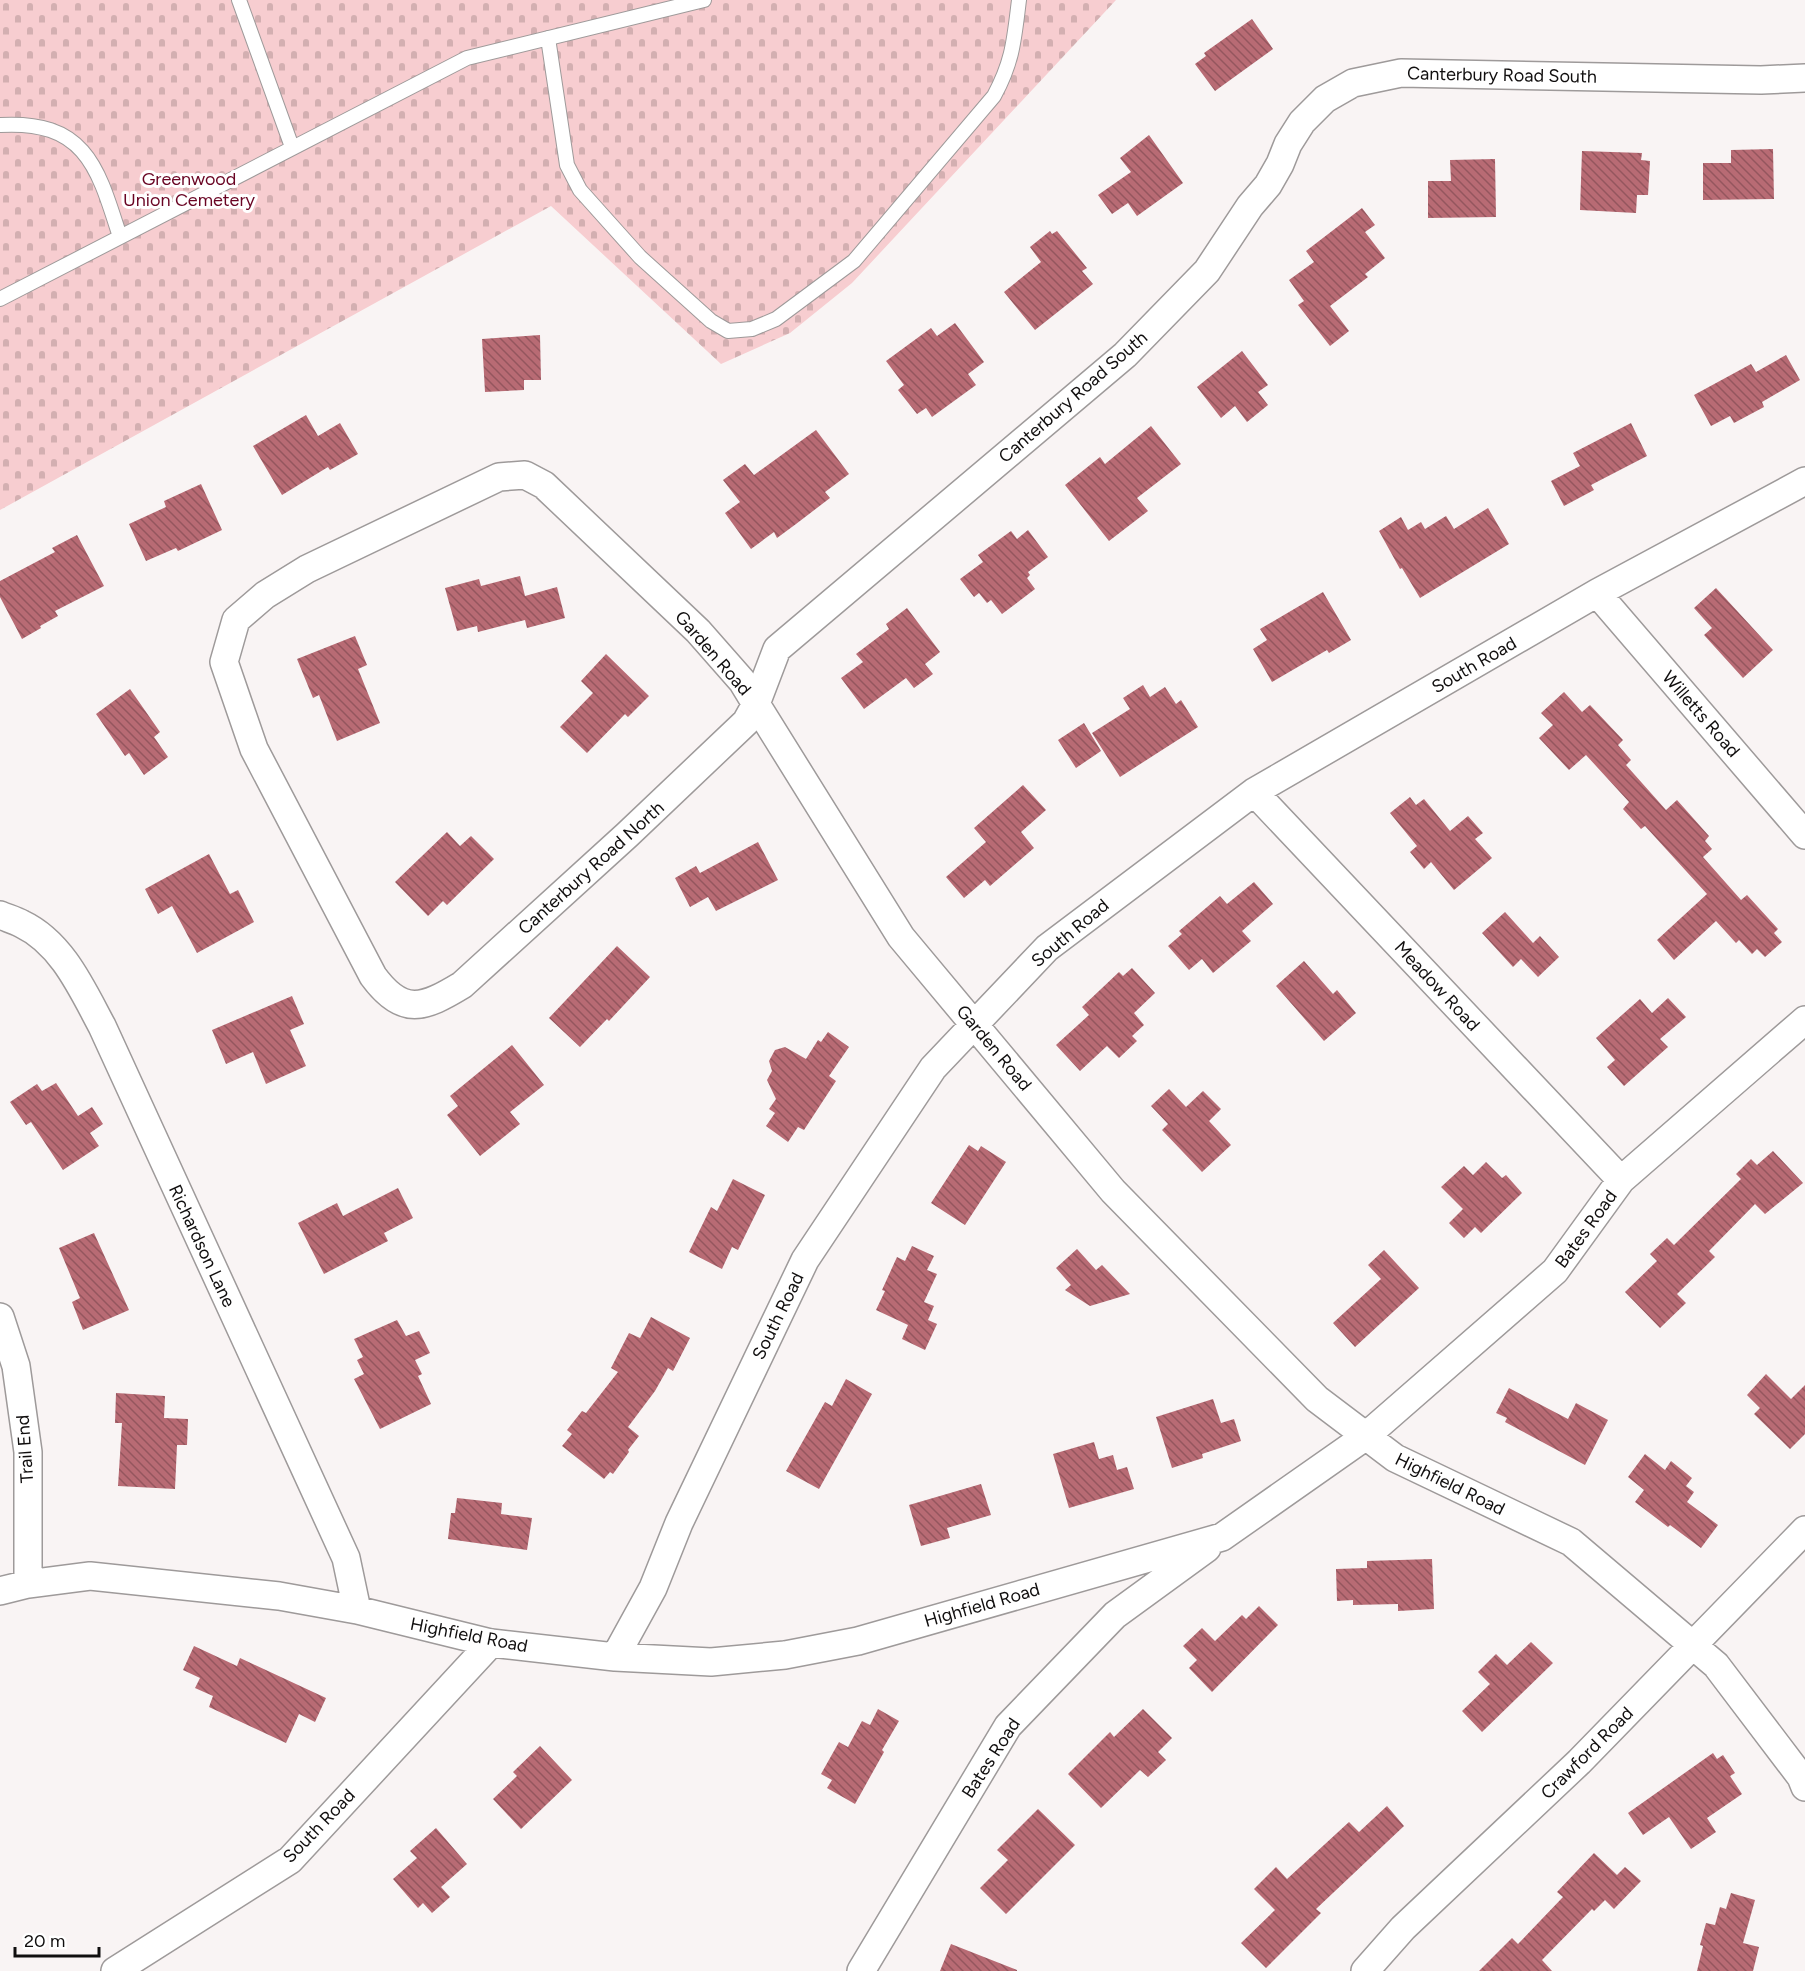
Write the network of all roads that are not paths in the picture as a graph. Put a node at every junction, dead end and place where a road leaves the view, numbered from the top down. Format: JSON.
{"nodes":[{"id":1,"x":239,"y":0,"type":"edge"},
{"id":2,"x":704,"y":0,"type":"edge"},
{"id":3,"x":1019,"y":0,"type":"edge"},
{"id":4,"x":548,"y":38,"type":"junction"},
{"id":5,"x":1805,"y":78,"type":"edge"},
{"id":6,"x":0,"y":125,"type":"edge"},
{"id":7,"x":292,"y":147,"type":"junction"},
{"id":8,"x":120,"y":237,"type":"junction"},
{"id":9,"x":0,"y":299,"type":"edge"},
{"id":10,"x":1805,"y":481,"type":"edge"},
{"id":11,"x":1597,"y":594,"type":"junction"},
{"id":12,"x":756,"y":704,"type":"junction"},
{"id":13,"x":1254,"y":792,"type":"junction"},
{"id":14,"x":1805,"y":835,"type":"edge"},
{"id":15,"x":0,"y":915,"type":"edge"},
{"id":16,"x":407,"y":1004,"type":"joint"},
{"id":17,"x":1805,"y":1020,"type":"edge"},
{"id":18,"x":974,"y":1025,"type":"junction"},
{"id":19,"x":1621,"y":1180,"type":"junction"},
{"id":20,"x":0,"y":1317,"type":"edge"},
{"id":21,"x":1366,"y":1436,"type":"junction"},
{"id":22,"x":1805,"y":1530,"type":"edge"},
{"id":23,"x":1222,"y":1537,"type":"junction"},
{"id":24,"x":28,"y":1584,"type":"junction"},
{"id":25,"x":0,"y":1591,"type":"edge"},
{"id":26,"x":357,"y":1610,"type":"junction"},
{"id":27,"x":492,"y":1643,"type":"junction"},
{"id":28,"x":1693,"y":1646,"type":"junction"},
{"id":29,"x":615,"y":1657,"type":"junction"},
{"id":30,"x":1805,"y":1787,"type":"edge"},
{"id":31,"x":115,"y":1971,"type":"edge"},
{"id":32,"x":861,"y":1971,"type":"edge"},
{"id":33,"x":1365,"y":1971,"type":"edge"}],
"edges":[{"from":1,"to":7,"type":"lane"},
{"from":2,"to":4,"type":"lane"},
{"from":3,"to":4,"type":"lane"},
{"from":4,"to":7,"type":"lane"},
{"from":5,"to":12,"type":"street","name":"Canterbury Road South"},
{"from":6,"to":8,"type":"lane"},
{"from":7,"to":8,"type":"lane"},
{"from":8,"to":9,"type":"lane"},
{"from":10,"to":11,"type":"street","name":"South Road"},
{"from":11,"to":13,"type":"street","name":"South Road"},
{"from":11,"to":14,"type":"street","name":"Willetts Road"},
{"from":12,"to":16,"type":"street","name":"Canterbury Road North"},
{"from":12,"to":16,"type":"street","name":"Garden Road"},
{"from":12,"to":18,"type":"street","name":"Garden Road"},
{"from":13,"to":18,"type":"street","name":"South Road"},
{"from":13,"to":19,"type":"street","name":"Meadow Road"},
{"from":15,"to":26,"type":"street","name":"Richardson Lane"},
{"from":17,"to":19,"type":"street","name":"Bates Road"},
{"from":18,"to":21,"type":"street","name":"Garden Road"},
{"from":18,"to":29,"type":"street","name":"South Road"},
{"from":19,"to":21,"type":"street","name":"Bates Road"},
{"from":20,"to":24,"type":"street","name":"Trail End"},
{"from":21,"to":23,"type":"street","name":"Highfield Road"},
{"from":21,"to":28,"type":"street","name":"Highfield Road"},
{"from":22,"to":28,"type":"street","name":"Crawford Road"},
{"from":23,"to":29,"type":"street","name":"Highfield Road"},
{"from":23,"to":32,"type":"street","name":"Bates Road"},
{"from":24,"to":25,"type":"street","name":"Highfield Road"},
{"from":24,"to":26,"type":"street","name":"Highfield Road"},
{"from":26,"to":27,"type":"street","name":"Highfield Road"},
{"from":27,"to":29,"type":"street","name":"Highfield Road"},
{"from":27,"to":31,"type":"street","name":"South Road"},
{"from":28,"to":30,"type":"street","name":"Highfield Road"},
{"from":28,"to":33,"type":"street","name":"Crawford Road"}]}
